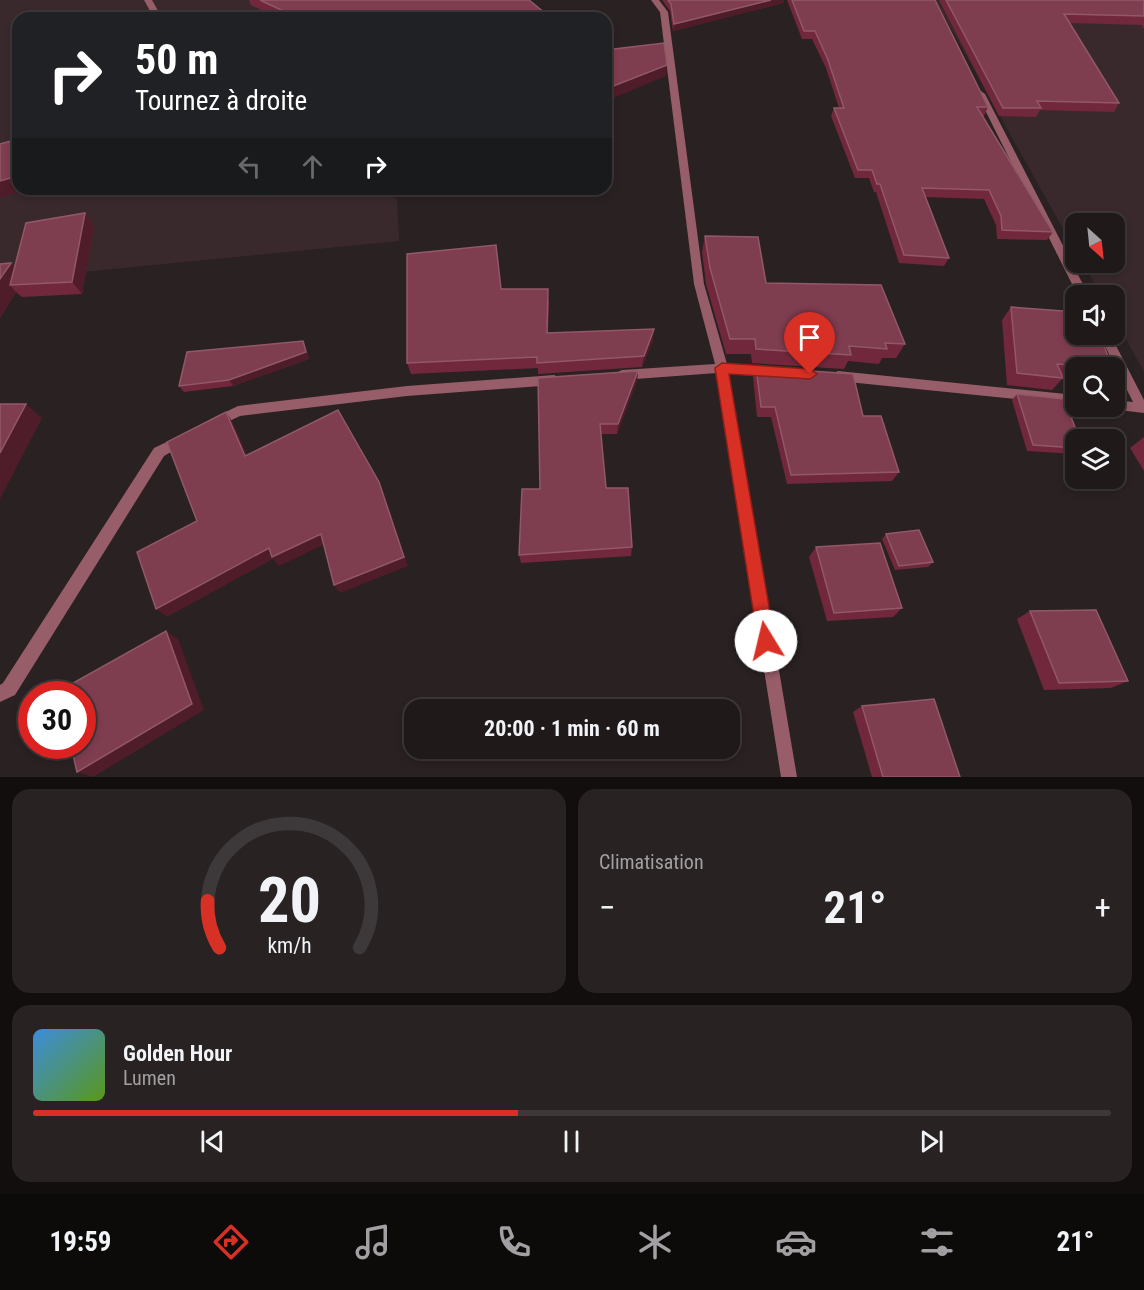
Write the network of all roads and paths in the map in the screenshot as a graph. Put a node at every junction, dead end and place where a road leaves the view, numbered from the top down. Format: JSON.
{"nodes":[{"id":1,"x":655,"y":0,"type":"edge"},
{"id":2,"x":975,"y":84,"type":"edge"},
{"id":3,"x":1078,"y":285,"type":"edge"},
{"id":4,"x":1110,"y":345,"type":"edge"},
{"id":5,"x":722,"y":368,"type":"junction"},
{"id":6,"x":781,"y":372,"type":"edge"},
{"id":7,"x":828,"y":375,"type":"edge"},
{"id":8,"x":605,"y":376,"type":"edge"},
{"id":9,"x":570,"y":379,"type":"edge"},
{"id":10,"x":1065,"y":399,"type":"edge"},
{"id":11,"x":1125,"y":406,"type":"edge"},
{"id":12,"x":1143,"y":408,"type":"edge"},
{"id":13,"x":0,"y":694,"type":"edge"},
{"id":14,"x":789,"y":777,"type":"edge"}],
"edges":[{"from":1,"to":5,"type":"street"},
{"from":2,"to":3,"type":"street"},
{"from":4,"to":12,"type":"street"},
{"from":5,"to":6,"type":"street"},
{"from":5,"to":8,"type":"street"},
{"from":5,"to":14,"type":"street"},
{"from":7,"to":10,"type":"street"},
{"from":9,"to":13,"type":"street"},
{"from":11,"to":12,"type":"street"}]}
